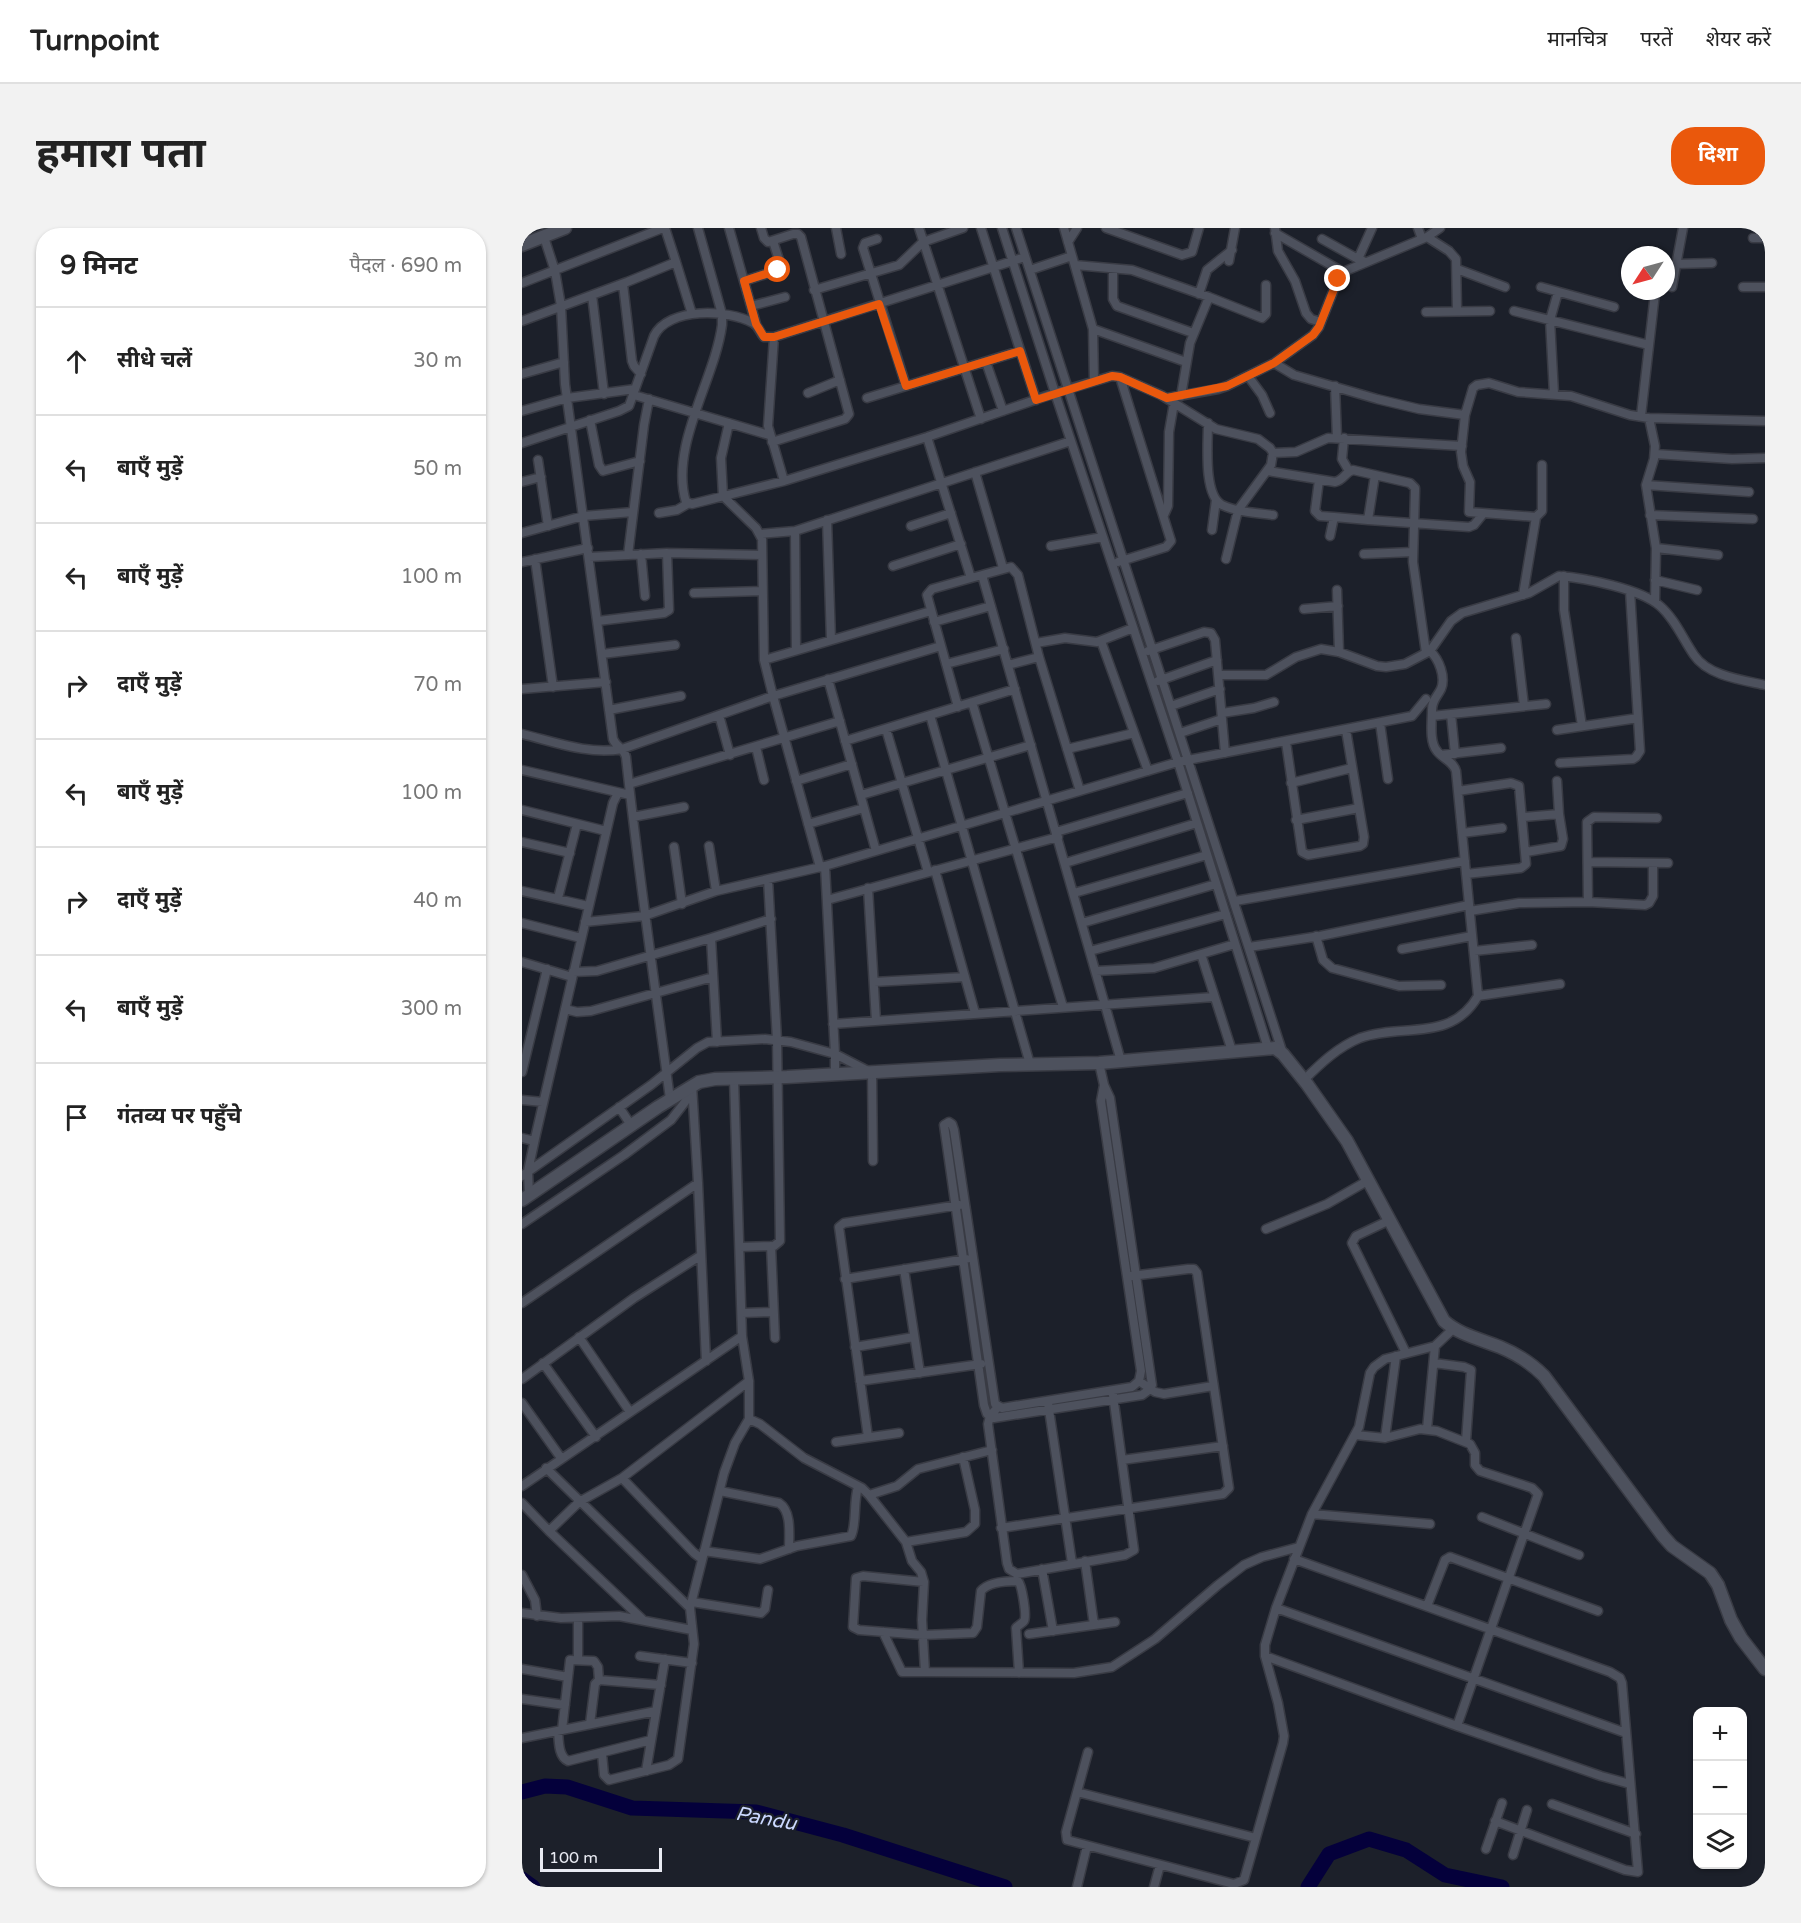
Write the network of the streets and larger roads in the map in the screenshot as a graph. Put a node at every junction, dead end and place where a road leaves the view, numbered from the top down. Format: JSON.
{"nodes":[{"id":1,"x":565,"y":228,"type":"edge"},
{"id":2,"x":664,"y":228,"type":"edge"},
{"id":3,"x":698,"y":228,"type":"edge"},
{"id":4,"x":729,"y":228,"type":"edge"},
{"id":5,"x":761,"y":228,"type":"edge"},
{"id":6,"x":836,"y":228,"type":"edge"},
{"id":7,"x":919,"y":228,"type":"edge"},
{"id":8,"x":963,"y":228,"type":"edge"},
{"id":9,"x":981,"y":228,"type":"edge"},
{"id":10,"x":1002,"y":228,"type":"edge"},
{"id":11,"x":1016,"y":228,"type":"edge"},
{"id":12,"x":1064,"y":228,"type":"edge"},
{"id":13,"x":1077,"y":228,"type":"edge"},
{"id":14,"x":1199,"y":228,"type":"edge"},
{"id":15,"x":1234,"y":228,"type":"edge"},
{"id":16,"x":1372,"y":228,"type":"edge"},
{"id":17,"x":1418,"y":228,"type":"edge"},
{"id":18,"x":1440,"y":228,"type":"edge"},
{"id":19,"x":1683,"y":228,"type":"edge"},
{"id":20,"x":1110,"y":229,"type":"edge"},
{"id":21,"x":1275,"y":230,"type":"edge"},
{"id":22,"x":797,"y":231,"type":"edge"},
{"id":23,"x":544,"y":237,"type":"junction"},
{"id":24,"x":1753,"y":237,"type":"dead end"},
{"id":25,"x":1425,"y":238,"type":"junction"},
{"id":26,"x":1765,"y":238,"type":"edge"},
{"id":27,"x":877,"y":239,"type":"dead end"},
{"id":28,"x":1322,"y":239,"type":"dead end"},
{"id":29,"x":774,"y":241,"type":"junction"},
{"id":30,"x":923,"y":242,"type":"junction"},
{"id":31,"x":1068,"y":242,"type":"junction"},
{"id":32,"x":522,"y":245,"type":"edge"},
{"id":33,"x":1232,"y":250,"type":"junction"},
{"id":34,"x":841,"y":254,"type":"dead end"},
{"id":35,"x":1025,"y":257,"type":"junction"},
{"id":36,"x":1074,"y":260,"type":"junction"},
{"id":37,"x":1361,"y":260,"type":"junction"},
{"id":38,"x":1014,"y":261,"type":"junction"},
{"id":39,"x":1229,"y":261,"type":"dead end"},
{"id":40,"x":676,"y":262,"type":"junction"},
{"id":41,"x":1713,"y":263,"type":"dead end"},
{"id":42,"x":1676,"y":264,"type":"junction"},
{"id":43,"x":554,"y":268,"type":"junction"},
{"id":44,"x":993,"y":268,"type":"junction"},
{"id":45,"x":1113,"y":269,"type":"junction"},
{"id":46,"x":1456,"y":269,"type":"junction"},
{"id":47,"x":1030,"y":270,"type":"junction"},
{"id":48,"x":1675,"y":270,"type":"edge"},
{"id":49,"x":1344,"y":272,"type":"junction"},
{"id":50,"x":870,"y":273,"type":"junction"},
{"id":51,"x":744,"y":281,"type":"junction"},
{"id":52,"x":522,"y":282,"type":"edge"},
{"id":53,"x":622,"y":284,"type":"junction"},
{"id":54,"x":938,"y":285,"type":"junction"},
{"id":55,"x":1266,"y":285,"type":"dead end"},
{"id":56,"x":1505,"y":287,"type":"dead end"},
{"id":57,"x":1541,"y":287,"type":"dead end"},
{"id":58,"x":1743,"y":287,"type":"dead end"},
{"id":59,"x":1765,"y":287,"type":"edge"},
{"id":60,"x":814,"y":290,"type":"junction"},
{"id":61,"x":1558,"y":292,"type":"junction"},
{"id":62,"x":1199,"y":294,"type":"junction"},
{"id":63,"x":592,"y":295,"type":"junction"},
{"id":64,"x":784,"y":297,"type":"dead end"},
{"id":65,"x":1209,"y":297,"type":"junction"},
{"id":66,"x":1654,"y":300,"type":"edge"},
{"id":67,"x":879,"y":304,"type":"junction"},
{"id":68,"x":561,"y":306,"type":"junction"},
{"id":69,"x":751,"y":306,"type":"junction"},
{"id":70,"x":1614,"y":307,"type":"dead end"},
{"id":71,"x":1490,"y":310,"type":"dead end"},
{"id":72,"x":1457,"y":311,"type":"junction"},
{"id":73,"x":1514,"y":311,"type":"dead end"},
{"id":74,"x":1426,"y":312,"type":"dead end"},
{"id":75,"x":692,"y":314,"type":"junction"},
{"id":76,"x":722,"y":314,"type":"junction"},
{"id":77,"x":822,"y":320,"type":"junction"},
{"id":78,"x":1550,"y":320,"type":"junction"},
{"id":79,"x":522,"y":321,"type":"edge"},
{"id":80,"x":1321,"y":322,"type":"junction"},
{"id":81,"x":756,"y":324,"type":"junction"},
{"id":82,"x":1093,"y":329,"type":"junction"},
{"id":83,"x":1193,"y":333,"type":"junction"},
{"id":84,"x":774,"y":337,"type":"junction"},
{"id":85,"x":1649,"y":345,"type":"junction"},
{"id":86,"x":1020,"y":351,"type":"junction"},
{"id":87,"x":564,"y":362,"type":"junction"},
{"id":88,"x":986,"y":362,"type":"junction"},
{"id":89,"x":1186,"y":362,"type":"junction"},
{"id":90,"x":1274,"y":363,"type":"junction"},
{"id":91,"x":964,"y":368,"type":"junction"},
{"id":92,"x":522,"y":374,"type":"edge"},
{"id":93,"x":641,"y":374,"type":"junction"},
{"id":94,"x":1248,"y":376,"type":"junction"},
{"id":95,"x":1120,"y":377,"type":"junction"},
{"id":96,"x":840,"y":380,"type":"junction"},
{"id":97,"x":1094,"y":380,"type":"junction"},
{"id":98,"x":906,"y":386,"type":"junction"},
{"id":99,"x":1335,"y":386,"type":"junction"},
{"id":100,"x":1068,"y":389,"type":"junction"},
{"id":101,"x":634,"y":392,"type":"junction"},
{"id":102,"x":808,"y":393,"type":"dead end"},
{"id":103,"x":1055,"y":393,"type":"junction"},
{"id":104,"x":604,"y":394,"type":"junction"},
{"id":105,"x":1554,"y":394,"type":"junction"},
{"id":106,"x":567,"y":398,"type":"junction"},
{"id":107,"x":867,"y":398,"type":"dead end"},
{"id":108,"x":649,"y":399,"type":"junction"},
{"id":109,"x":1174,"y":399,"type":"junction"},
{"id":110,"x":1036,"y":400,"type":"junction"},
{"id":111,"x":522,"y":411,"type":"edge"},
{"id":112,"x":1003,"y":411,"type":"junction"},
{"id":113,"x":696,"y":413,"type":"junction"},
{"id":114,"x":1270,"y":413,"type":"dead end"},
{"id":115,"x":1465,"y":415,"type":"junction"},
{"id":116,"x":1645,"y":417,"type":"junction"},
{"id":117,"x":981,"y":419,"type":"junction"},
{"id":118,"x":590,"y":420,"type":"junction"},
{"id":119,"x":1765,"y":421,"type":"edge"},
{"id":120,"x":729,"y":423,"type":"junction"},
{"id":121,"x":1208,"y":423,"type":"junction"},
{"id":122,"x":1079,"y":425,"type":"junction"},
{"id":123,"x":571,"y":426,"type":"junction"},
{"id":124,"x":1067,"y":429,"type":"junction"},
{"id":125,"x":927,"y":438,"type":"junction"},
{"id":126,"x":1341,"y":438,"type":"junction"},
{"id":127,"x":771,"y":439,"type":"junction"},
{"id":128,"x":1071,"y":441,"type":"junction"},
{"id":129,"x":522,"y":443,"type":"edge"},
{"id":130,"x":1462,"y":446,"type":"junction"},
{"id":131,"x":1272,"y":453,"type":"junction"},
{"id":132,"x":1655,"y":454,"type":"junction"},
{"id":133,"x":1765,"y":458,"type":"edge"},
{"id":134,"x":538,"y":460,"type":"dead end"},
{"id":135,"x":640,"y":461,"type":"junction"},
{"id":136,"x":1542,"y":465,"type":"dead end"},
{"id":137,"x":1268,"y":471,"type":"junction"},
{"id":138,"x":1349,"y":471,"type":"junction"},
{"id":139,"x":975,"y":472,"type":"junction"},
{"id":140,"x":1375,"y":475,"type":"junction"},
{"id":141,"x":541,"y":477,"type":"junction"},
{"id":142,"x":1319,"y":480,"type":"junction"},
{"id":143,"x":784,"y":481,"type":"junction"},
{"id":144,"x":522,"y":482,"type":"edge"},
{"id":145,"x":941,"y":483,"type":"junction"},
{"id":146,"x":1646,"y":485,"type":"junction"},
{"id":147,"x":1100,"y":491,"type":"junction"},
{"id":148,"x":1749,"y":492,"type":"dead end"},
{"id":149,"x":1089,"y":495,"type":"junction"},
{"id":150,"x":723,"y":496,"type":"junction"},
{"id":151,"x":1216,"y":500,"type":"junction"},
{"id":152,"x":689,"y":503,"type":"junction"},
{"id":153,"x":1238,"y":510,"type":"junction"},
{"id":154,"x":633,"y":512,"type":"junction"},
{"id":155,"x":659,"y":513,"type":"dead end"},
{"id":156,"x":951,"y":513,"type":"junction"},
{"id":157,"x":1483,"y":514,"type":"junction"},
{"id":158,"x":1164,"y":515,"type":"junction"},
{"id":159,"x":1273,"y":515,"type":"dead end"},
{"id":160,"x":1650,"y":515,"type":"junction"},
{"id":161,"x":584,"y":516,"type":"junction"},
{"id":162,"x":1536,"y":517,"type":"junction"},
{"id":163,"x":1334,"y":518,"type":"junction"},
{"id":164,"x":1753,"y":519,"type":"dead end"},
{"id":165,"x":827,"y":520,"type":"junction"},
{"id":166,"x":1368,"y":520,"type":"junction"},
{"id":167,"x":1414,"y":522,"type":"junction"},
{"id":168,"x":1111,"y":525,"type":"junction"},
{"id":169,"x":548,"y":526,"type":"junction"},
{"id":170,"x":911,"y":526,"type":"dead end"},
{"id":171,"x":1212,"y":530,"type":"dead end"},
{"id":172,"x":795,"y":531,"type":"junction"},
{"id":173,"x":1101,"y":532,"type":"junction"},
{"id":174,"x":522,"y":533,"type":"edge"},
{"id":175,"x":760,"y":534,"type":"junction"},
{"id":176,"x":1330,"y":536,"type":"dead end"},
{"id":177,"x":961,"y":544,"type":"junction"},
{"id":178,"x":1051,"y":546,"type":"dead end"},
{"id":179,"x":1656,"y":548,"type":"junction"},
{"id":180,"x":1413,"y":552,"type":"junction"},
{"id":181,"x":589,"y":553,"type":"junction"},
{"id":182,"x":667,"y":553,"type":"junction"},
{"id":183,"x":641,"y":554,"type":"junction"},
{"id":184,"x":1364,"y":554,"type":"dead end"},
{"id":185,"x":628,"y":555,"type":"junction"},
{"id":186,"x":762,"y":555,"type":"junction"},
{"id":187,"x":1718,"y":555,"type":"dead end"},
{"id":188,"x":536,"y":559,"type":"junction"},
{"id":189,"x":1226,"y":559,"type":"dead end"},
{"id":190,"x":1122,"y":561,"type":"junction"},
{"id":191,"x":522,"y":562,"type":"edge"},
{"id":192,"x":1112,"y":564,"type":"junction"},
{"id":193,"x":893,"y":566,"type":"dead end"},
{"id":194,"x":1003,"y":568,"type":"junction"},
{"id":195,"x":982,"y":575,"type":"junction"},
{"id":196,"x":1564,"y":576,"type":"junction"},
{"id":197,"x":971,"y":578,"type":"junction"},
{"id":198,"x":1655,"y":580,"type":"junction"},
{"id":199,"x":1338,"y":590,"type":"dead end"},
{"id":200,"x":1697,"y":590,"type":"dead end"},
{"id":201,"x":762,"y":591,"type":"junction"},
{"id":202,"x":1630,"y":591,"type":"junction"},
{"id":203,"x":694,"y":593,"type":"dead end"},
{"id":204,"x":1523,"y":595,"type":"junction"},
{"id":205,"x":645,"y":596,"type":"dead end"},
{"id":206,"x":1655,"y":602,"type":"junction"},
{"id":207,"x":991,"y":606,"type":"junction"},
{"id":208,"x":1338,"y":606,"type":"junction"},
{"id":209,"x":1304,"y":609,"type":"dead end"},
{"id":210,"x":931,"y":611,"type":"junction"},
{"id":211,"x":598,"y":621,"type":"junction"},
{"id":212,"x":934,"y":622,"type":"junction"},
{"id":213,"x":1133,"y":628,"type":"junction"},
{"id":214,"x":1516,"y":638,"type":"dead end"},
{"id":215,"x":831,"y":640,"type":"junction"},
{"id":216,"x":1101,"y":641,"type":"junction"},
{"id":217,"x":1036,"y":643,"type":"junction"},
{"id":218,"x":675,"y":645,"type":"dead end"},
{"id":219,"x":941,"y":646,"type":"junction"},
{"id":220,"x":1004,"y":649,"type":"junction"},
{"id":221,"x":796,"y":650,"type":"junction"},
{"id":222,"x":1152,"y":650,"type":"junction"},
{"id":223,"x":1339,"y":652,"type":"junction"},
{"id":224,"x":1428,"y":652,"type":"junction"},
{"id":225,"x":602,"y":654,"type":"junction"},
{"id":226,"x":1142,"y":654,"type":"junction"},
{"id":227,"x":1039,"y":657,"type":"junction"},
{"id":228,"x":764,"y":660,"type":"junction"},
{"id":229,"x":1217,"y":660,"type":"junction"},
{"id":230,"x":946,"y":664,"type":"junction"},
{"id":231,"x":1008,"y":665,"type":"junction"},
{"id":232,"x":1219,"y":675,"type":"junction"},
{"id":233,"x":828,"y":680,"type":"junction"},
{"id":234,"x":1162,"y":680,"type":"junction"},
{"id":235,"x":606,"y":682,"type":"junction"},
{"id":236,"x":1152,"y":683,"type":"junction"},
{"id":237,"x":1765,"y":686,"type":"edge"},
{"id":238,"x":553,"y":687,"type":"junction"},
{"id":239,"x":522,"y":689,"type":"edge"},
{"id":240,"x":1015,"y":689,"type":"junction"},
{"id":241,"x":1220,"y":689,"type":"junction"},
{"id":242,"x":681,"y":696,"type":"dead end"},
{"id":243,"x":772,"y":696,"type":"junction"},
{"id":244,"x":1426,"y":699,"type":"dead end"},
{"id":245,"x":972,"y":702,"type":"junction"},
{"id":246,"x":1274,"y":702,"type":"dead end"},
{"id":247,"x":1546,"y":704,"type":"dead end"},
{"id":248,"x":1171,"y":706,"type":"junction"},
{"id":249,"x":1524,"y":706,"type":"junction"},
{"id":250,"x":958,"y":707,"type":"junction"},
{"id":251,"x":609,"y":710,"type":"junction"},
{"id":252,"x":1451,"y":714,"type":"junction"},
{"id":253,"x":719,"y":715,"type":"junction"},
{"id":254,"x":930,"y":715,"type":"junction"},
{"id":255,"x":1222,"y":716,"type":"junction"},
{"id":256,"x":1432,"y":716,"type":"junction"},
{"id":257,"x":1638,"y":718,"type":"junction"},
{"id":258,"x":840,"y":721,"type":"junction"},
{"id":259,"x":1380,"y":723,"type":"junction"},
{"id":260,"x":1582,"y":726,"type":"junction"},
{"id":261,"x":886,"y":729,"type":"junction"},
{"id":262,"x":1346,"y":730,"type":"junction"},
{"id":263,"x":1557,"y":730,"type":"dead end"},
{"id":264,"x":1134,"y":733,"type":"junction"},
{"id":265,"x":1180,"y":733,"type":"junction"},
{"id":266,"x":522,"y":734,"type":"edge"},
{"id":267,"x":784,"y":738,"type":"junction"},
{"id":268,"x":845,"y":741,"type":"junction"},
{"id":269,"x":1286,"y":742,"type":"junction"},
{"id":270,"x":1031,"y":745,"type":"junction"},
{"id":271,"x":756,"y":747,"type":"junction"},
{"id":272,"x":1501,"y":748,"type":"dead end"},
{"id":273,"x":622,"y":749,"type":"junction"},
{"id":274,"x":1067,"y":749,"type":"junction"},
{"id":275,"x":1225,"y":753,"type":"junction"},
{"id":276,"x":1455,"y":754,"type":"junction"},
{"id":277,"x":730,"y":755,"type":"junction"},
{"id":278,"x":1441,"y":755,"type":"junction"},
{"id":279,"x":988,"y":757,"type":"junction"},
{"id":280,"x":1189,"y":760,"type":"junction"},
{"id":281,"x":1178,"y":762,"type":"junction"},
{"id":282,"x":1560,"y":763,"type":"dead end"},
{"id":283,"x":852,"y":764,"type":"junction"},
{"id":284,"x":1352,"y":768,"type":"junction"},
{"id":285,"x":522,"y":770,"type":"edge"},
{"id":286,"x":946,"y":770,"type":"junction"},
{"id":287,"x":1148,"y":771,"type":"junction"},
{"id":288,"x":1388,"y":779,"type":"dead end"},
{"id":289,"x":764,"y":780,"type":"dead end"},
{"id":290,"x":796,"y":780,"type":"junction"},
{"id":291,"x":1557,"y":782,"type":"dead end"},
{"id":292,"x":902,"y":783,"type":"junction"},
{"id":293,"x":1291,"y":783,"type":"junction"},
{"id":294,"x":629,"y":784,"type":"junction"},
{"id":295,"x":1080,"y":790,"type":"junction"},
{"id":296,"x":1458,"y":791,"type":"junction"},
{"id":297,"x":618,"y":793,"type":"junction"},
{"id":298,"x":1188,"y":793,"type":"junction"},
{"id":299,"x":630,"y":795,"type":"junction"},
{"id":300,"x":861,"y":795,"type":"junction"},
{"id":301,"x":1047,"y":800,"type":"junction"},
{"id":302,"x":684,"y":807,"type":"dead end"},
{"id":303,"x":864,"y":808,"type":"junction"},
{"id":304,"x":1359,"y":808,"type":"junction"},
{"id":305,"x":522,"y":810,"type":"edge"},
{"id":306,"x":1005,"y":812,"type":"junction"},
{"id":307,"x":1559,"y":814,"type":"junction"},
{"id":308,"x":633,"y":817,"type":"junction"},
{"id":309,"x":1523,"y":817,"type":"junction"},
{"id":310,"x":1658,"y":818,"type":"dead end"},
{"id":311,"x":1296,"y":820,"type":"junction"},
{"id":312,"x":1197,"y":823,"type":"junction"},
{"id":313,"x":577,"y":824,"type":"junction"},
{"id":314,"x":808,"y":824,"type":"junction"},
{"id":315,"x":962,"y":825,"type":"junction"},
{"id":316,"x":1503,"y":828,"type":"dead end"},
{"id":317,"x":606,"y":831,"type":"junction"},
{"id":318,"x":1462,"y":833,"type":"junction"},
{"id":319,"x":1057,"y":834,"type":"junction"},
{"id":320,"x":918,"y":839,"type":"junction"},
{"id":321,"x":522,"y":844,"type":"edge"},
{"id":322,"x":709,"y":846,"type":"dead end"},
{"id":323,"x":674,"y":847,"type":"dead end"},
{"id":324,"x":1016,"y":848,"type":"junction"},
{"id":325,"x":876,"y":851,"type":"junction"},
{"id":326,"x":1526,"y":852,"type":"junction"},
{"id":327,"x":570,"y":853,"type":"junction"},
{"id":328,"x":1207,"y":855,"type":"junction"},
{"id":329,"x":972,"y":860,"type":"junction"},
{"id":330,"x":1465,"y":861,"type":"junction"},
{"id":331,"x":1588,"y":862,"type":"junction"},
{"id":332,"x":1065,"y":863,"type":"junction"},
{"id":333,"x":1653,"y":863,"type":"junction"},
{"id":334,"x":1668,"y":863,"type":"dead end"},
{"id":335,"x":823,"y":866,"type":"junction"},
{"id":336,"x":931,"y":871,"type":"junction"},
{"id":337,"x":1466,"y":874,"type":"junction"},
{"id":338,"x":768,"y":879,"type":"junction"},
{"id":339,"x":1216,"y":884,"type":"junction"},
{"id":340,"x":868,"y":888,"type":"junction"},
{"id":341,"x":522,"y":891,"type":"edge"},
{"id":342,"x":716,"y":891,"type":"junction"},
{"id":343,"x":1074,"y":893,"type":"junction"},
{"id":344,"x":558,"y":898,"type":"junction"},
{"id":345,"x":827,"y":900,"type":"junction"},
{"id":346,"x":1235,"y":901,"type":"junction"},
{"id":347,"x":1588,"y":902,"type":"junction"},
{"id":348,"x":682,"y":904,"type":"junction"},
{"id":349,"x":588,"y":906,"type":"junction"},
{"id":350,"x":1470,"y":908,"type":"junction"},
{"id":351,"x":1226,"y":914,"type":"junction"},
{"id":352,"x":644,"y":916,"type":"junction"},
{"id":353,"x":771,"y":919,"type":"junction"},
{"id":354,"x":585,"y":922,"type":"junction"},
{"id":355,"x":522,"y":923,"type":"edge"},
{"id":356,"x":1082,"y":923,"type":"junction"},
{"id":357,"x":1316,"y":936,"type":"junction"},
{"id":358,"x":1472,"y":936,"type":"junction"},
{"id":359,"x":711,"y":938,"type":"junction"},
{"id":360,"x":581,"y":939,"type":"junction"},
{"id":361,"x":1235,"y":944,"type":"junction"},
{"id":362,"x":1532,"y":945,"type":"dead end"},
{"id":363,"x":1249,"y":947,"type":"junction"},
{"id":364,"x":1402,"y":949,"type":"dead end"},
{"id":365,"x":1090,"y":951,"type":"junction"},
{"id":366,"x":1474,"y":951,"type":"junction"},
{"id":367,"x":1201,"y":954,"type":"junction"},
{"id":368,"x":651,"y":955,"type":"junction"},
{"id":369,"x":522,"y":962,"type":"edge"},
{"id":370,"x":547,"y":969,"type":"junction"},
{"id":371,"x":1096,"y":971,"type":"junction"},
{"id":372,"x":572,"y":974,"type":"junction"},
{"id":373,"x":965,"y":976,"type":"junction"},
{"id":374,"x":713,"y":978,"type":"junction"},
{"id":375,"x":874,"y":982,"type":"junction"},
{"id":376,"x":1441,"y":984,"type":"dead end"},
{"id":377,"x":1560,"y":984,"type":"dead end"},
{"id":378,"x":656,"y":993,"type":"junction"},
{"id":379,"x":1478,"y":996,"type":"junction"},
{"id":380,"x":1214,"y":997,"type":"junction"},
{"id":381,"x":1105,"y":1004,"type":"junction"},
{"id":382,"x":1063,"y":1007,"type":"junction"},
{"id":383,"x":565,"y":1009,"type":"junction"},
{"id":384,"x":1015,"y":1010,"type":"junction"},
{"id":385,"x":975,"y":1013,"type":"junction"},
{"id":386,"x":876,"y":1021,"type":"junction"},
{"id":387,"x":833,"y":1024,"type":"junction"},
{"id":388,"x":777,"y":1040,"type":"junction"},
{"id":389,"x":717,"y":1042,"type":"junction"},
{"id":390,"x":1268,"y":1048,"type":"junction"},
{"id":391,"x":1232,"y":1051,"type":"junction"},
{"id":392,"x":835,"y":1054,"type":"junction"},
{"id":393,"x":1283,"y":1054,"type":"junction"},
{"id":394,"x":1121,"y":1061,"type":"junction"},
{"id":395,"x":523,"y":1062,"type":"edge"},
{"id":396,"x":1099,"y":1063,"type":"junction"},
{"id":397,"x":1030,"y":1064,"type":"junction"},
{"id":398,"x":522,"y":1072,"type":"edge"},
{"id":399,"x":667,"y":1072,"type":"junction"},
{"id":400,"x":872,"y":1072,"type":"junction"},
{"id":401,"x":835,"y":1075,"type":"junction"},
{"id":402,"x":734,"y":1078,"type":"junction"},
{"id":403,"x":776,"y":1078,"type":"junction"},
{"id":404,"x":1304,"y":1080,"type":"junction"},
{"id":405,"x":692,"y":1085,"type":"junction"},
{"id":406,"x":670,"y":1099,"type":"junction"},
{"id":407,"x":522,"y":1100,"type":"edge"},
{"id":408,"x":543,"y":1102,"type":"junction"},
{"id":409,"x":619,"y":1107,"type":"junction"},
{"id":410,"x":632,"y":1125,"type":"junction"},
{"id":411,"x":522,"y":1138,"type":"edge"},
{"id":412,"x":534,"y":1141,"type":"junction"},
{"id":413,"x":873,"y":1161,"type":"dead end"},
{"id":414,"x":525,"y":1173,"type":"edge"},
{"id":415,"x":1369,"y":1180,"type":"junction"},
{"id":416,"x":698,"y":1183,"type":"junction"},
{"id":417,"x":525,"y":1197,"type":"edge"},
{"id":418,"x":965,"y":1205,"type":"junction"},
{"id":419,"x":955,"y":1206,"type":"junction"},
{"id":420,"x":1390,"y":1220,"type":"junction"},
{"id":421,"x":522,"y":1224,"type":"edge"},
{"id":422,"x":1266,"y":1229,"type":"dead end"},
{"id":423,"x":771,"y":1246,"type":"junction"},
{"id":424,"x":740,"y":1247,"type":"junction"},
{"id":425,"x":700,"y":1256,"type":"junction"},
{"id":426,"x":973,"y":1258,"type":"junction"},
{"id":427,"x":963,"y":1260,"type":"junction"},
{"id":428,"x":904,"y":1269,"type":"junction"},
{"id":429,"x":1132,"y":1276,"type":"junction"},
{"id":430,"x":845,"y":1279,"type":"junction"},
{"id":431,"x":522,"y":1303,"type":"edge"},
{"id":432,"x":773,"y":1312,"type":"junction"},
{"id":433,"x":742,"y":1313,"type":"junction"},
{"id":434,"x":1453,"y":1329,"type":"junction"},
{"id":435,"x":742,"y":1336,"type":"junction"},
{"id":436,"x":579,"y":1337,"type":"junction"},
{"id":437,"x":914,"y":1337,"type":"junction"},
{"id":438,"x":775,"y":1338,"type":"dead end"},
{"id":439,"x":1436,"y":1346,"type":"junction"},
{"id":440,"x":855,"y":1347,"type":"junction"},
{"id":441,"x":1406,"y":1353,"type":"junction"},
{"id":442,"x":1396,"y":1356,"type":"junction"},
{"id":443,"x":706,"y":1361,"type":"junction"},
{"id":444,"x":543,"y":1363,"type":"junction"},
{"id":445,"x":1434,"y":1363,"type":"junction"},
{"id":446,"x":983,"y":1364,"type":"junction"},
{"id":447,"x":920,"y":1373,"type":"junction"},
{"id":448,"x":522,"y":1379,"type":"edge"},
{"id":449,"x":748,"y":1381,"type":"junction"},
{"id":450,"x":860,"y":1381,"type":"junction"},
{"id":451,"x":1139,"y":1381,"type":"junction"},
{"id":452,"x":1213,"y":1386,"type":"junction"},
{"id":453,"x":1150,"y":1389,"type":"junction"},
{"id":454,"x":1113,"y":1394,"type":"junction"},
{"id":455,"x":522,"y":1403,"type":"edge"},
{"id":456,"x":1048,"y":1404,"type":"junction"},
{"id":457,"x":998,"y":1407,"type":"junction"},
{"id":458,"x":630,"y":1412,"type":"junction"},
{"id":459,"x":990,"y":1416,"type":"junction"},
{"id":460,"x":749,"y":1419,"type":"junction"},
{"id":461,"x":1427,"y":1429,"type":"junction"},
{"id":462,"x":899,"y":1433,"type":"dead end"},
{"id":463,"x":1356,"y":1435,"type":"junction"},
{"id":464,"x":596,"y":1437,"type":"junction"},
{"id":465,"x":868,"y":1437,"type":"junction"},
{"id":466,"x":1385,"y":1438,"type":"junction"},
{"id":467,"x":1466,"y":1441,"type":"junction"},
{"id":468,"x":836,"y":1442,"type":"dead end"},
{"id":469,"x":1222,"y":1446,"type":"junction"},
{"id":470,"x":992,"y":1450,"type":"junction"},
{"id":471,"x":963,"y":1457,"type":"junction"},
{"id":472,"x":561,"y":1458,"type":"junction"},
{"id":473,"x":1122,"y":1460,"type":"junction"},
{"id":474,"x":546,"y":1468,"type":"junction"},
{"id":475,"x":622,"y":1478,"type":"junction"},
{"id":476,"x":522,"y":1486,"type":"edge"},
{"id":477,"x":858,"y":1486,"type":"junction"},
{"id":478,"x":720,"y":1491,"type":"junction"},
{"id":479,"x":869,"y":1495,"type":"junction"},
{"id":480,"x":579,"y":1502,"type":"junction"},
{"id":481,"x":522,"y":1503,"type":"edge"},
{"id":482,"x":1128,"y":1508,"type":"junction"},
{"id":483,"x":1312,"y":1514,"type":"junction"},
{"id":484,"x":1064,"y":1517,"type":"junction"},
{"id":485,"x":1482,"y":1517,"type":"dead end"},
{"id":486,"x":1430,"y":1524,"type":"dead end"},
{"id":487,"x":1001,"y":1528,"type":"junction"},
{"id":488,"x":549,"y":1531,"type":"junction"},
{"id":489,"x":1524,"y":1534,"type":"junction"},
{"id":490,"x":906,"y":1542,"type":"junction"},
{"id":491,"x":1299,"y":1547,"type":"junction"},
{"id":492,"x":789,"y":1549,"type":"junction"},
{"id":493,"x":703,"y":1555,"type":"junction"},
{"id":494,"x":1579,"y":1556,"type":"dead end"},
{"id":495,"x":1294,"y":1558,"type":"junction"},
{"id":496,"x":1085,"y":1561,"type":"junction"},
{"id":497,"x":1072,"y":1563,"type":"junction"},
{"id":498,"x":1042,"y":1569,"type":"junction"},
{"id":499,"x":522,"y":1575,"type":"edge"},
{"id":500,"x":1509,"y":1578,"type":"junction"},
{"id":501,"x":924,"y":1582,"type":"junction"},
{"id":502,"x":768,"y":1590,"type":"dead end"},
{"id":503,"x":691,"y":1605,"type":"junction"},
{"id":504,"x":1427,"y":1606,"type":"junction"},
{"id":505,"x":1276,"y":1608,"type":"junction"},
{"id":506,"x":1598,"y":1611,"type":"dead end"},
{"id":507,"x":522,"y":1613,"type":"edge"},
{"id":508,"x":537,"y":1616,"type":"junction"},
{"id":509,"x":578,"y":1618,"type":"junction"},
{"id":510,"x":642,"y":1619,"type":"junction"},
{"id":511,"x":1115,"y":1622,"type":"dead end"},
{"id":512,"x":1094,"y":1625,"type":"junction"},
{"id":513,"x":1491,"y":1628,"type":"junction"},
{"id":514,"x":692,"y":1630,"type":"junction"},
{"id":515,"x":1053,"y":1630,"type":"junction"},
{"id":516,"x":882,"y":1632,"type":"junction"},
{"id":517,"x":1029,"y":1634,"type":"dead end"},
{"id":518,"x":923,"y":1635,"type":"junction"},
{"id":519,"x":640,"y":1656,"type":"dead end"},
{"id":520,"x":1265,"y":1656,"type":"junction"},
{"id":521,"x":578,"y":1659,"type":"junction"},
{"id":522,"x":665,"y":1659,"type":"junction"},
{"id":523,"x":692,"y":1663,"type":"junction"},
{"id":524,"x":522,"y":1669,"type":"edge"},
{"id":525,"x":1765,"y":1669,"type":"edge"},
{"id":526,"x":925,"y":1672,"type":"junction"},
{"id":527,"x":1019,"y":1673,"type":"junction"},
{"id":528,"x":568,"y":1677,"type":"junction"},
{"id":529,"x":1474,"y":1679,"type":"junction"},
{"id":530,"x":599,"y":1680,"type":"junction"},
{"id":531,"x":661,"y":1685,"type":"junction"},
{"id":532,"x":522,"y":1699,"type":"edge"},
{"id":533,"x":565,"y":1705,"type":"junction"},
{"id":534,"x":656,"y":1711,"type":"junction"},
{"id":535,"x":590,"y":1725,"type":"junction"},
{"id":536,"x":1457,"y":1726,"type":"junction"},
{"id":537,"x":560,"y":1730,"type":"junction"},
{"id":538,"x":1626,"y":1733,"type":"junction"},
{"id":539,"x":522,"y":1738,"type":"edge"},
{"id":540,"x":651,"y":1740,"type":"junction"},
{"id":541,"x":1088,"y":1752,"type":"dead end"},
{"id":542,"x":602,"y":1753,"type":"junction"},
{"id":543,"x":646,"y":1771,"type":"junction"},
{"id":544,"x":1630,"y":1784,"type":"junction"},
{"id":545,"x":1077,"y":1792,"type":"junction"},
{"id":546,"x":1502,"y":1803,"type":"dead end"},
{"id":547,"x":1552,"y":1804,"type":"dead end"},
{"id":548,"x":1527,"y":1810,"type":"dead end"},
{"id":549,"x":1495,"y":1821,"type":"junction"},
{"id":550,"x":1520,"y":1831,"type":"junction"},
{"id":551,"x":1636,"y":1834,"type":"junction"},
{"id":552,"x":1256,"y":1838,"type":"junction"},
{"id":553,"x":1087,"y":1846,"type":"junction"},
{"id":554,"x":1486,"y":1849,"type":"dead end"},
{"id":555,"x":1513,"y":1855,"type":"dead end"},
{"id":556,"x":1160,"y":1865,"type":"junction"},
{"id":557,"x":1077,"y":1887,"type":"edge"},
{"id":558,"x":1154,"y":1887,"type":"edge"}],
"edges":[{"from":1,"to":23,"type":"street"},
{"from":2,"to":40,"type":"street"},
{"from":2,"to":43,"type":"street"},
{"from":3,"to":76,"type":"street"},
{"from":4,"to":51,"type":"street"},
{"from":5,"to":29,"type":"street"},
{"from":6,"to":34,"type":"street"},
{"from":7,"to":30,"type":"street"},
{"from":8,"to":30,"type":"street"},
{"from":9,"to":44,"type":"street"},
{"from":10,"to":38,"type":"street"},
{"from":11,"to":35,"type":"street"},
{"from":12,"to":31,"type":"street"},
{"from":13,"to":31,"type":"street"},
{"from":14,"to":20,"type":"street"},
{"from":15,"to":33,"type":"street"},
{"from":16,"to":37,"type":"street"},
{"from":17,"to":25,"type":"street"},
{"from":18,"to":25,"type":"street"},
{"from":19,"to":42,"type":"street"},
{"from":21,"to":49,"type":"street"},
{"from":21,"to":80,"type":"street"},
{"from":22,"to":29,"type":"street"},
{"from":22,"to":60,"type":"street"},
{"from":23,"to":32,"type":"street"},
{"from":23,"to":43,"type":"street"},
{"from":24,"to":26,"type":"street"},
{"from":25,"to":37,"type":"street"},
{"from":25,"to":46,"type":"street"},
{"from":27,"to":50,"type":"street"},
{"from":28,"to":37,"type":"street"},
{"from":29,"to":51,"type":"street"},
{"from":30,"to":50,"type":"street"},
{"from":30,"to":54,"type":"street"},
{"from":31,"to":36,"type":"street"},
{"from":33,"to":39,"type":"street"},
{"from":33,"to":62,"type":"street"},
{"from":35,"to":38,"type":"street"},
{"from":35,"to":47,"type":"street"},
{"from":36,"to":45,"type":"street"},
{"from":36,"to":47,"type":"street"},
{"from":36,"to":82,"type":"street"},
{"from":37,"to":49,"type":"street"},
{"from":38,"to":44,"type":"street"},
{"from":38,"to":103,"type":"street"},
{"from":40,"to":53,"type":"street"},
{"from":40,"to":75,"type":"street"},
{"from":41,"to":42,"type":"street"},
{"from":42,"to":48,"type":"street"},
{"from":43,"to":52,"type":"street"},
{"from":43,"to":68,"type":"street"},
{"from":44,"to":54,"type":"street"},
{"from":44,"to":86,"type":"street"},
{"from":45,"to":62,"type":"street"},
{"from":45,"to":83,"type":"street"},
{"from":46,"to":56,"type":"street"},
{"from":46,"to":72,"type":"street"},
{"from":47,"to":100,"type":"street"},
{"from":49,"to":80,"type":"street"},
{"from":50,"to":60,"type":"street"},
{"from":50,"to":67,"type":"street"},
{"from":51,"to":69,"type":"street"},
{"from":53,"to":63,"type":"street"},
{"from":53,"to":93,"type":"street"},
{"from":54,"to":67,"type":"street"},
{"from":54,"to":91,"type":"street"},
{"from":55,"to":65,"type":"street"},
{"from":57,"to":61,"type":"street"},
{"from":58,"to":59,"type":"street"},
{"from":60,"to":77,"type":"street"},
{"from":61,"to":70,"type":"street"},
{"from":61,"to":78,"type":"street"},
{"from":62,"to":65,"type":"street"},
{"from":63,"to":68,"type":"street"},
{"from":63,"to":104,"type":"street"},
{"from":64,"to":69,"type":"street"},
{"from":65,"to":83,"type":"street"},
{"from":66,"to":85,"type":"street"},
{"from":67,"to":77,"type":"street"},
{"from":67,"to":98,"type":"street"},
{"from":68,"to":79,"type":"street"},
{"from":68,"to":87,"type":"street"},
{"from":69,"to":81,"type":"street"},
{"from":71,"to":72,"type":"street"},
{"from":72,"to":74,"type":"street"},
{"from":73,"to":78,"type":"street"},
{"from":75,"to":76,"type":"street"},
{"from":75,"to":93,"type":"street"},
{"from":76,"to":81,"type":"street"},
{"from":76,"to":113,"type":"street"},
{"from":77,"to":84,"type":"street"},
{"from":77,"to":96,"type":"street"},
{"from":78,"to":85,"type":"street"},
{"from":78,"to":105,"type":"street"},
{"from":80,"to":90,"type":"street"},
{"from":81,"to":84,"type":"street"},
{"from":82,"to":89,"type":"street"},
{"from":82,"to":97,"type":"street"},
{"from":83,"to":89,"type":"street"},
{"from":84,"to":127,"type":"street"},
{"from":85,"to":116,"type":"street"},
{"from":86,"to":88,"type":"street"},
{"from":86,"to":110,"type":"street"},
{"from":87,"to":92,"type":"street"},
{"from":87,"to":106,"type":"street"},
{"from":88,"to":91,"type":"street"},
{"from":88,"to":112,"type":"street"},
{"from":89,"to":109,"type":"street"},
{"from":90,"to":94,"type":"street"},
{"from":90,"to":99,"type":"street"},
{"from":91,"to":98,"type":"street"},
{"from":91,"to":117,"type":"street"},
{"from":93,"to":101,"type":"street"},
{"from":94,"to":109,"type":"street"},
{"from":94,"to":114,"type":"street"},
{"from":95,"to":97,"type":"street"},
{"from":95,"to":109,"type":"street"},
{"from":95,"to":158,"type":"street"},
{"from":96,"to":102,"type":"street"},
{"from":96,"to":127,"type":"street"},
{"from":97,"to":100,"type":"street"},
{"from":98,"to":107,"type":"street"},
{"from":99,"to":115,"type":"street"},
{"from":99,"to":126,"type":"street"},
{"from":100,"to":103,"type":"street"},
{"from":100,"to":122,"type":"street"},
{"from":101,"to":104,"type":"street"},
{"from":101,"to":108,"type":"street"},
{"from":101,"to":118,"type":"street"},
{"from":103,"to":110,"type":"street"},
{"from":103,"to":124,"type":"street"},
{"from":104,"to":106,"type":"street"},
{"from":105,"to":115,"type":"street"},
{"from":105,"to":116,"type":"street"},
{"from":106,"to":111,"type":"street"},
{"from":106,"to":123,"type":"street"},
{"from":108,"to":113,"type":"street"},
{"from":108,"to":135,"type":"street"},
{"from":109,"to":121,"type":"street"},
{"from":109,"to":158,"type":"street"},
{"from":110,"to":112,"type":"street"},
{"from":112,"to":117,"type":"street"},
{"from":113,"to":120,"type":"street"},
{"from":113,"to":152,"type":"street"},
{"from":115,"to":130,"type":"street"},
{"from":116,"to":119,"type":"street"},
{"from":116,"to":132,"type":"street"},
{"from":117,"to":125,"type":"street"},
{"from":118,"to":123,"type":"street"},
{"from":118,"to":135,"type":"street"},
{"from":120,"to":127,"type":"street"},
{"from":120,"to":150,"type":"street"},
{"from":121,"to":131,"type":"street"},
{"from":121,"to":151,"type":"street"},
{"from":122,"to":124,"type":"street"},
{"from":122,"to":147,"type":"street"},
{"from":123,"to":129,"type":"street"},
{"from":123,"to":161,"type":"street"},
{"from":124,"to":128,"type":"street"},
{"from":125,"to":143,"type":"street"},
{"from":125,"to":145,"type":"street"},
{"from":126,"to":130,"type":"street"},
{"from":126,"to":131,"type":"street"},
{"from":126,"to":138,"type":"street"},
{"from":127,"to":143,"type":"street"},
{"from":128,"to":139,"type":"street"},
{"from":128,"to":149,"type":"street"},
{"from":130,"to":157,"type":"street"},
{"from":131,"to":137,"type":"street"},
{"from":132,"to":133,"type":"street"},
{"from":132,"to":146,"type":"street"},
{"from":134,"to":141,"type":"street"},
{"from":135,"to":154,"type":"street"},
{"from":136,"to":162,"type":"street"},
{"from":137,"to":142,"type":"street"},
{"from":137,"to":153,"type":"street"},
{"from":138,"to":140,"type":"street"},
{"from":138,"to":142,"type":"street"},
{"from":139,"to":145,"type":"street"},
{"from":139,"to":194,"type":"street"},
{"from":140,"to":166,"type":"street"},
{"from":140,"to":167,"type":"street"},
{"from":141,"to":144,"type":"street"},
{"from":141,"to":169,"type":"street"},
{"from":142,"to":163,"type":"street"},
{"from":143,"to":150,"type":"street"},
{"from":145,"to":156,"type":"street"},
{"from":145,"to":165,"type":"street"},
{"from":146,"to":148,"type":"street"},
{"from":146,"to":160,"type":"street"},
{"from":147,"to":149,"type":"street"},
{"from":147,"to":168,"type":"street"},
{"from":149,"to":173,"type":"street"},
{"from":150,"to":152,"type":"street"},
{"from":150,"to":175,"type":"street"},
{"from":151,"to":153,"type":"street"},
{"from":151,"to":171,"type":"street"},
{"from":152,"to":155,"type":"street"},
{"from":153,"to":159,"type":"street"},
{"from":153,"to":189,"type":"street"},
{"from":154,"to":161,"type":"street"},
{"from":154,"to":185,"type":"street"},
{"from":156,"to":170,"type":"street"},
{"from":156,"to":177,"type":"street"},
{"from":157,"to":162,"type":"street"},
{"from":157,"to":167,"type":"street"},
{"from":158,"to":190,"type":"street"},
{"from":160,"to":164,"type":"street"},
{"from":160,"to":179,"type":"street"},
{"from":161,"to":169,"type":"street"},
{"from":161,"to":181,"type":"street"},
{"from":162,"to":204,"type":"street"},
{"from":163,"to":166,"type":"street"},
{"from":163,"to":176,"type":"street"},
{"from":165,"to":172,"type":"street"},
{"from":165,"to":215,"type":"street"},
{"from":166,"to":167,"type":"street"},
{"from":167,"to":180,"type":"street"},
{"from":168,"to":173,"type":"street"},
{"from":168,"to":190,"type":"street"},
{"from":169,"to":174,"type":"street"},
{"from":172,"to":175,"type":"street"},
{"from":172,"to":221,"type":"street"},
{"from":173,"to":178,"type":"street"},
{"from":173,"to":192,"type":"street"},
{"from":175,"to":186,"type":"street"},
{"from":177,"to":193,"type":"street"},
{"from":177,"to":197,"type":"street"},
{"from":179,"to":187,"type":"street"},
{"from":179,"to":198,"type":"street"},
{"from":180,"to":184,"type":"street"},
{"from":180,"to":224,"type":"street"},
{"from":181,"to":185,"type":"street"},
{"from":181,"to":188,"type":"street"},
{"from":181,"to":211,"type":"street"},
{"from":182,"to":183,"type":"street"},
{"from":182,"to":186,"type":"street"},
{"from":182,"to":211,"type":"street"},
{"from":183,"to":185,"type":"street"},
{"from":183,"to":205,"type":"street"},
{"from":186,"to":201,"type":"street"},
{"from":188,"to":191,"type":"street"},
{"from":188,"to":238,"type":"street"},
{"from":190,"to":192,"type":"street"},
{"from":190,"to":222,"type":"street"},
{"from":192,"to":213,"type":"street"},
{"from":194,"to":195,"type":"street"},
{"from":194,"to":217,"type":"street"},
{"from":195,"to":197,"type":"street"},
{"from":195,"to":207,"type":"street"},
{"from":196,"to":202,"type":"street"},
{"from":196,"to":204,"type":"street"},
{"from":196,"to":260,"type":"street"},
{"from":197,"to":210,"type":"street"},
{"from":198,"to":200,"type":"street"},
{"from":198,"to":206,"type":"street"},
{"from":199,"to":208,"type":"street"},
{"from":201,"to":203,"type":"street"},
{"from":201,"to":228,"type":"street"},
{"from":202,"to":206,"type":"street"},
{"from":202,"to":257,"type":"street"},
{"from":204,"to":224,"type":"street"},
{"from":206,"to":237,"type":"street"},
{"from":207,"to":212,"type":"street"},
{"from":207,"to":220,"type":"street"},
{"from":208,"to":209,"type":"street"},
{"from":208,"to":223,"type":"street"},
{"from":210,"to":212,"type":"street"},
{"from":210,"to":215,"type":"street"},
{"from":211,"to":225,"type":"street"},
{"from":212,"to":219,"type":"street"},
{"from":213,"to":216,"type":"street"},
{"from":213,"to":226,"type":"street"},
{"from":214,"to":249,"type":"street"},
{"from":215,"to":221,"type":"street"},
{"from":216,"to":217,"type":"street"},
{"from":216,"to":264,"type":"street"},
{"from":217,"to":227,"type":"street"},
{"from":218,"to":225,"type":"street"},
{"from":219,"to":230,"type":"street"},
{"from":219,"to":233,"type":"street"},
{"from":220,"to":230,"type":"street"},
{"from":220,"to":231,"type":"street"},
{"from":221,"to":228,"type":"street"},
{"from":222,"to":226,"type":"street"},
{"from":222,"to":229,"type":"street"},
{"from":222,"to":234,"type":"street"},
{"from":223,"to":224,"type":"street"},
{"from":223,"to":232,"type":"street"},
{"from":224,"to":256,"type":"street"},
{"from":225,"to":235,"type":"street"},
{"from":226,"to":236,"type":"street"},
{"from":227,"to":231,"type":"street"},
{"from":227,"to":274,"type":"street"},
{"from":228,"to":243,"type":"street"},
{"from":229,"to":232,"type":"street"},
{"from":229,"to":234,"type":"street"},
{"from":230,"to":250,"type":"street"},
{"from":231,"to":240,"type":"street"},
{"from":232,"to":241,"type":"street"},
{"from":233,"to":243,"type":"street"},
{"from":233,"to":258,"type":"street"},
{"from":234,"to":236,"type":"street"},
{"from":234,"to":248,"type":"street"},
{"from":235,"to":238,"type":"street"},
{"from":235,"to":251,"type":"street"},
{"from":236,"to":281,"type":"street"},
{"from":238,"to":239,"type":"street"},
{"from":240,"to":245,"type":"street"},
{"from":240,"to":270,"type":"street"},
{"from":241,"to":248,"type":"street"},
{"from":241,"to":255,"type":"street"},
{"from":242,"to":251,"type":"street"},
{"from":243,"to":253,"type":"street"},
{"from":243,"to":267,"type":"street"},
{"from":244,"to":259,"type":"street"},
{"from":245,"to":250,"type":"street"},
{"from":245,"to":279,"type":"street"},
{"from":246,"to":255,"type":"street"},
{"from":247,"to":249,"type":"street"},
{"from":248,"to":265,"type":"street"},
{"from":249,"to":252,"type":"street"},
{"from":250,"to":254,"type":"street"},
{"from":251,"to":273,"type":"street"},
{"from":252,"to":256,"type":"street"},
{"from":252,"to":276,"type":"street"},
{"from":253,"to":273,"type":"street"},
{"from":253,"to":277,"type":"street"},
{"from":254,"to":261,"type":"street"},
{"from":254,"to":286,"type":"street"},
{"from":255,"to":265,"type":"street"},
{"from":255,"to":275,"type":"street"},
{"from":256,"to":278,"type":"street"},
{"from":257,"to":260,"type":"street"},
{"from":257,"to":282,"type":"street"},
{"from":258,"to":267,"type":"street"},
{"from":258,"to":268,"type":"street"},
{"from":259,"to":262,"type":"street"},
{"from":259,"to":288,"type":"street"},
{"from":260,"to":263,"type":"street"},
{"from":261,"to":268,"type":"street"},
{"from":261,"to":292,"type":"street"},
{"from":262,"to":269,"type":"street"},
{"from":262,"to":284,"type":"street"},
{"from":264,"to":274,"type":"street"},
{"from":264,"to":287,"type":"street"},
{"from":265,"to":280,"type":"street"},
{"from":266,"to":273,"type":"street"},
{"from":267,"to":271,"type":"street"},
{"from":267,"to":290,"type":"street"},
{"from":268,"to":283,"type":"street"},
{"from":269,"to":275,"type":"street"},
{"from":269,"to":293,"type":"street"},
{"from":270,"to":279,"type":"street"},
{"from":270,"to":301,"type":"street"},
{"from":271,"to":277,"type":"street"},
{"from":271,"to":289,"type":"street"},
{"from":272,"to":276,"type":"street"},
{"from":273,"to":294,"type":"street"},
{"from":274,"to":295,"type":"street"},
{"from":275,"to":280,"type":"street"},
{"from":276,"to":278,"type":"street"},
{"from":277,"to":294,"type":"street"},
{"from":278,"to":296,"type":"street"},
{"from":279,"to":286,"type":"street"},
{"from":279,"to":306,"type":"street"},
{"from":280,"to":281,"type":"street"},
{"from":280,"to":346,"type":"street"},
{"from":281,"to":287,"type":"street"},
{"from":281,"to":298,"type":"street"},
{"from":283,"to":290,"type":"street"},
{"from":283,"to":300,"type":"street"},
{"from":284,"to":293,"type":"street"},
{"from":284,"to":304,"type":"street"},
{"from":285,"to":297,"type":"street"},
{"from":286,"to":292,"type":"street"},
{"from":286,"to":315,"type":"street"},
{"from":287,"to":295,"type":"street"},
{"from":290,"to":314,"type":"street"},
{"from":291,"to":307,"type":"street"},
{"from":292,"to":300,"type":"street"},
{"from":292,"to":320,"type":"street"},
{"from":293,"to":311,"type":"street"},
{"from":294,"to":299,"type":"street"},
{"from":295,"to":301,"type":"street"},
{"from":296,"to":309,"type":"street"},
{"from":296,"to":318,"type":"street"},
{"from":297,"to":299,"type":"street"},
{"from":297,"to":317,"type":"street"},
{"from":298,"to":312,"type":"street"},
{"from":298,"to":319,"type":"street"},
{"from":299,"to":308,"type":"street"},
{"from":300,"to":303,"type":"street"},
{"from":301,"to":306,"type":"street"},
{"from":301,"to":319,"type":"street"},
{"from":302,"to":308,"type":"street"},
{"from":303,"to":314,"type":"street"},
{"from":303,"to":325,"type":"street"},
{"from":304,"to":311,"type":"street"},
{"from":304,"to":311,"type":"street"},
{"from":305,"to":313,"type":"street"},
{"from":306,"to":315,"type":"street"},
{"from":306,"to":324,"type":"street"},
{"from":307,"to":309,"type":"street"},
{"from":307,"to":326,"type":"street"},
{"from":308,"to":352,"type":"street"},
{"from":309,"to":326,"type":"street"},
{"from":310,"to":331,"type":"street"},
{"from":312,"to":328,"type":"street"},
{"from":312,"to":332,"type":"street"},
{"from":313,"to":317,"type":"street"},
{"from":313,"to":327,"type":"street"},
{"from":314,"to":335,"type":"street"},
{"from":315,"to":320,"type":"street"},
{"from":315,"to":329,"type":"street"},
{"from":316,"to":318,"type":"street"},
{"from":317,"to":349,"type":"street"},
{"from":318,"to":330,"type":"street"},
{"from":319,"to":324,"type":"street"},
{"from":319,"to":332,"type":"street"},
{"from":320,"to":325,"type":"street"},
{"from":320,"to":336,"type":"street"},
{"from":321,"to":327,"type":"street"},
{"from":322,"to":342,"type":"street"},
{"from":323,"to":348,"type":"street"},
{"from":324,"to":329,"type":"street"},
{"from":324,"to":382,"type":"street"},
{"from":325,"to":335,"type":"street"},
{"from":326,"to":337,"type":"street"},
{"from":327,"to":344,"type":"street"},
{"from":328,"to":339,"type":"street"},
{"from":328,"to":343,"type":"street"},
{"from":329,"to":336,"type":"street"},
{"from":329,"to":384,"type":"street"},
{"from":330,"to":337,"type":"street"},
{"from":330,"to":346,"type":"street"},
{"from":331,"to":333,"type":"street"},
{"from":331,"to":347,"type":"street"},
{"from":332,"to":343,"type":"street"},
{"from":333,"to":334,"type":"street"},
{"from":333,"to":347,"type":"street"},
{"from":335,"to":338,"type":"street"},
{"from":335,"to":345,"type":"street"},
{"from":336,"to":340,"type":"street"},
{"from":336,"to":373,"type":"street"},
{"from":337,"to":350,"type":"street"},
{"from":338,"to":342,"type":"street"},
{"from":338,"to":353,"type":"street"},
{"from":339,"to":351,"type":"street"},
{"from":339,"to":356,"type":"street"},
{"from":340,"to":345,"type":"street"},
{"from":340,"to":375,"type":"street"},
{"from":341,"to":344,"type":"street"},
{"from":342,"to":348,"type":"street"},
{"from":343,"to":356,"type":"street"},
{"from":344,"to":349,"type":"street"},
{"from":345,"to":387,"type":"street"},
{"from":346,"to":363,"type":"street"},
{"from":347,"to":350,"type":"street"},
{"from":348,"to":352,"type":"street"},
{"from":349,"to":354,"type":"street"},
{"from":350,"to":357,"type":"street"},
{"from":350,"to":358,"type":"street"},
{"from":351,"to":361,"type":"street"},
{"from":351,"to":365,"type":"street"},
{"from":352,"to":354,"type":"street"},
{"from":352,"to":368,"type":"street"},
{"from":353,"to":359,"type":"street"},
{"from":353,"to":388,"type":"street"},
{"from":354,"to":360,"type":"street"},
{"from":355,"to":360,"type":"street"},
{"from":356,"to":365,"type":"street"},
{"from":357,"to":363,"type":"street"},
{"from":357,"to":376,"type":"street"},
{"from":358,"to":364,"type":"street"},
{"from":358,"to":366,"type":"street"},
{"from":359,"to":368,"type":"street"},
{"from":359,"to":374,"type":"street"},
{"from":360,"to":372,"type":"street"},
{"from":361,"to":367,"type":"street"},
{"from":361,"to":390,"type":"street"},
{"from":362,"to":366,"type":"street"},
{"from":363,"to":393,"type":"street"},
{"from":365,"to":371,"type":"street"},
{"from":366,"to":379,"type":"street"},
{"from":367,"to":371,"type":"street"},
{"from":367,"to":380,"type":"street"},
{"from":368,"to":372,"type":"street"},
{"from":368,"to":378,"type":"street"},
{"from":369,"to":370,"type":"street"},
{"from":370,"to":372,"type":"street"},
{"from":370,"to":395,"type":"street"},
{"from":371,"to":381,"type":"street"},
{"from":372,"to":383,"type":"street"},
{"from":373,"to":375,"type":"street"},
{"from":373,"to":385,"type":"street"},
{"from":374,"to":378,"type":"street"},
{"from":374,"to":389,"type":"street"},
{"from":375,"to":386,"type":"street"},
{"from":377,"to":379,"type":"street"},
{"from":378,"to":383,"type":"street"},
{"from":378,"to":399,"type":"street"},
{"from":379,"to":404,"type":"street"},
{"from":380,"to":381,"type":"street"},
{"from":380,"to":391,"type":"street"},
{"from":381,"to":382,"type":"street"},
{"from":381,"to":394,"type":"street"},
{"from":382,"to":384,"type":"street"},
{"from":383,"to":408,"type":"street"},
{"from":384,"to":385,"type":"street"},
{"from":384,"to":397,"type":"street"},
{"from":385,"to":386,"type":"street"},
{"from":386,"to":387,"type":"street"},
{"from":387,"to":392,"type":"street"},
{"from":388,"to":389,"type":"street"},
{"from":388,"to":392,"type":"street"},
{"from":388,"to":403,"type":"street"},
{"from":389,"to":399,"type":"street"},
{"from":390,"to":391,"type":"street"},
{"from":390,"to":393,"type":"street"},
{"from":391,"to":394,"type":"street"},
{"from":392,"to":400,"type":"street"},
{"from":392,"to":401,"type":"street"},
{"from":393,"to":404,"type":"street"},
{"from":394,"to":396,"type":"street"},
{"from":395,"to":398,"type":"street"},
{"from":396,"to":397,"type":"street"},
{"from":396,"to":429,"type":"street"},
{"from":397,"to":400,"type":"street"},
{"from":399,"to":406,"type":"street"},
{"from":399,"to":409,"type":"street"},
{"from":400,"to":401,"type":"street"},
{"from":400,"to":413,"type":"street"},
{"from":401,"to":403,"type":"street"},
{"from":402,"to":403,"type":"street"},
{"from":402,"to":405,"type":"street"},
{"from":402,"to":424,"type":"street"},
{"from":403,"to":423,"type":"street"},
{"from":404,"to":415,"type":"street"},
{"from":405,"to":406,"type":"street"},
{"from":405,"to":416,"type":"street"},
{"from":405,"to":421,"type":"street"},
{"from":406,"to":410,"type":"street"},
{"from":407,"to":408,"type":"street"},
{"from":408,"to":412,"type":"street"},
{"from":409,"to":410,"type":"street"},
{"from":409,"to":414,"type":"street"},
{"from":410,"to":417,"type":"street"},
{"from":411,"to":412,"type":"street"},
{"from":412,"to":414,"type":"street"},
{"from":414,"to":417,"type":"street"},
{"from":415,"to":420,"type":"street"},
{"from":415,"to":422,"type":"street"},
{"from":416,"to":425,"type":"street"},
{"from":416,"to":431,"type":"street"},
{"from":418,"to":419,"type":"street"},
{"from":418,"to":419,"type":"street"},
{"from":418,"to":426,"type":"street"},
{"from":419,"to":427,"type":"street"},
{"from":419,"to":430,"type":"street"},
{"from":420,"to":434,"type":"street"},
{"from":420,"to":441,"type":"street"},
{"from":423,"to":424,"type":"street"},
{"from":423,"to":432,"type":"street"},
{"from":424,"to":433,"type":"street"},
{"from":425,"to":436,"type":"street"},
{"from":425,"to":443,"type":"street"},
{"from":426,"to":427,"type":"street"},
{"from":426,"to":446,"type":"street"},
{"from":427,"to":428,"type":"street"},
{"from":427,"to":446,"type":"street"},
{"from":428,"to":430,"type":"street"},
{"from":428,"to":437,"type":"street"},
{"from":429,"to":451,"type":"street"},
{"from":429,"to":452,"type":"street"},
{"from":429,"to":453,"type":"street"},
{"from":430,"to":440,"type":"street"},
{"from":432,"to":433,"type":"street"},
{"from":432,"to":438,"type":"street"},
{"from":433,"to":435,"type":"street"},
{"from":434,"to":439,"type":"street"},
{"from":434,"to":525,"type":"street"},
{"from":435,"to":443,"type":"street"},
{"from":435,"to":449,"type":"street"},
{"from":436,"to":444,"type":"street"},
{"from":436,"to":458,"type":"street"},
{"from":437,"to":440,"type":"street"},
{"from":437,"to":447,"type":"street"},
{"from":439,"to":441,"type":"street"},
{"from":439,"to":445,"type":"street"},
{"from":440,"to":450,"type":"street"},
{"from":441,"to":442,"type":"street"},
{"from":442,"to":463,"type":"street"},
{"from":442,"to":466,"type":"street"},
{"from":443,"to":458,"type":"street"},
{"from":444,"to":448,"type":"street"},
{"from":444,"to":464,"type":"street"},
{"from":445,"to":461,"type":"street"},
{"from":445,"to":467,"type":"street"},
{"from":446,"to":447,"type":"street"},
{"from":446,"to":457,"type":"street"},
{"from":446,"to":459,"type":"street"},
{"from":447,"to":450,"type":"street"},
{"from":449,"to":460,"type":"street"},
{"from":449,"to":475,"type":"street"},
{"from":450,"to":465,"type":"street"},
{"from":451,"to":453,"type":"street"},
{"from":451,"to":454,"type":"street"},
{"from":452,"to":453,"type":"street"},
{"from":452,"to":469,"type":"street"},
{"from":453,"to":454,"type":"street"},
{"from":454,"to":456,"type":"street"},
{"from":454,"to":473,"type":"street"},
{"from":455,"to":472,"type":"street"},
{"from":456,"to":457,"type":"street"},
{"from":456,"to":459,"type":"street"},
{"from":456,"to":484,"type":"street"},
{"from":457,"to":459,"type":"street"},
{"from":458,"to":464,"type":"street"},
{"from":459,"to":470,"type":"street"},
{"from":460,"to":477,"type":"street"},
{"from":460,"to":478,"type":"street"},
{"from":461,"to":466,"type":"street"},
{"from":461,"to":467,"type":"street"},
{"from":462,"to":465,"type":"street"},
{"from":463,"to":466,"type":"street"},
{"from":463,"to":483,"type":"street"},
{"from":464,"to":472,"type":"street"},
{"from":465,"to":468,"type":"street"},
{"from":467,"to":489,"type":"street"},
{"from":469,"to":473,"type":"street"},
{"from":469,"to":482,"type":"street"},
{"from":470,"to":471,"type":"street"},
{"from":470,"to":487,"type":"street"},
{"from":471,"to":479,"type":"street"},
{"from":471,"to":490,"type":"street"},
{"from":472,"to":474,"type":"street"},
{"from":473,"to":482,"type":"street"},
{"from":474,"to":476,"type":"street"},
{"from":474,"to":480,"type":"street"},
{"from":475,"to":480,"type":"street"},
{"from":475,"to":493,"type":"street"},
{"from":477,"to":479,"type":"street"},
{"from":477,"to":492,"type":"street"},
{"from":478,"to":492,"type":"street"},
{"from":478,"to":493,"type":"street"},
{"from":479,"to":490,"type":"street"},
{"from":480,"to":488,"type":"street"},
{"from":480,"to":503,"type":"street"},
{"from":481,"to":488,"type":"street"},
{"from":482,"to":484,"type":"street"},
{"from":482,"to":496,"type":"street"},
{"from":483,"to":486,"type":"street"},
{"from":483,"to":491,"type":"street"},
{"from":484,"to":487,"type":"street"},
{"from":484,"to":497,"type":"street"},
{"from":485,"to":489,"type":"street"},
{"from":487,"to":498,"type":"street"},
{"from":488,"to":510,"type":"street"},
{"from":489,"to":494,"type":"street"},
{"from":489,"to":500,"type":"street"},
{"from":490,"to":501,"type":"street"},
{"from":491,"to":495,"type":"street"},
{"from":491,"to":527,"type":"street"},
{"from":492,"to":493,"type":"street"},
{"from":493,"to":503,"type":"street"},
{"from":495,"to":504,"type":"street"},
{"from":495,"to":505,"type":"street"},
{"from":496,"to":497,"type":"street"},
{"from":496,"to":512,"type":"street"},
{"from":497,"to":498,"type":"street"},
{"from":498,"to":515,"type":"street"},
{"from":499,"to":508,"type":"street"},
{"from":500,"to":504,"type":"street"},
{"from":500,"to":506,"type":"street"},
{"from":500,"to":513,"type":"street"},
{"from":501,"to":516,"type":"street"},
{"from":501,"to":518,"type":"street"},
{"from":502,"to":503,"type":"street"},
{"from":503,"to":514,"type":"street"},
{"from":504,"to":513,"type":"street"},
{"from":505,"to":520,"type":"street"},
{"from":505,"to":529,"type":"street"},
{"from":507,"to":508,"type":"street"},
{"from":508,"to":509,"type":"street"},
{"from":509,"to":510,"type":"street"},
{"from":509,"to":521,"type":"street"},
{"from":510,"to":514,"type":"street"},
{"from":511,"to":512,"type":"street"},
{"from":512,"to":515,"type":"street"},
{"from":513,"to":529,"type":"street"},
{"from":513,"to":538,"type":"street"},
{"from":514,"to":523,"type":"street"},
{"from":515,"to":517,"type":"street"},
{"from":516,"to":518,"type":"street"},
{"from":516,"to":526,"type":"street"},
{"from":518,"to":526,"type":"street"},
{"from":518,"to":527,"type":"street"},
{"from":519,"to":522,"type":"street"},
{"from":520,"to":536,"type":"street"},
{"from":520,"to":552,"type":"street"},
{"from":521,"to":528,"type":"street"},
{"from":521,"to":530,"type":"street"},
{"from":522,"to":523,"type":"street"},
{"from":522,"to":531,"type":"street"},
{"from":523,"to":543,"type":"street"},
{"from":524,"to":528,"type":"street"},
{"from":526,"to":527,"type":"street"},
{"from":528,"to":533,"type":"street"},
{"from":529,"to":536,"type":"street"},
{"from":529,"to":538,"type":"street"},
{"from":530,"to":531,"type":"street"},
{"from":530,"to":535,"type":"street"},
{"from":531,"to":534,"type":"street"},
{"from":532,"to":533,"type":"street"},
{"from":533,"to":537,"type":"street"},
{"from":534,"to":535,"type":"street"},
{"from":534,"to":540,"type":"street"},
{"from":535,"to":537,"type":"street"},
{"from":536,"to":544,"type":"street"},
{"from":537,"to":539,"type":"street"},
{"from":537,"to":542,"type":"street"},
{"from":538,"to":544,"type":"street"},
{"from":540,"to":542,"type":"street"},
{"from":540,"to":543,"type":"street"},
{"from":541,"to":545,"type":"street"},
{"from":542,"to":543,"type":"street"},
{"from":544,"to":551,"type":"street"},
{"from":545,"to":552,"type":"street"},
{"from":545,"to":553,"type":"street"},
{"from":546,"to":549,"type":"street"},
{"from":547,"to":551,"type":"street"},
{"from":548,"to":550,"type":"street"},
{"from":549,"to":550,"type":"street"},
{"from":549,"to":554,"type":"street"},
{"from":550,"to":551,"type":"street"},
{"from":550,"to":555,"type":"street"},
{"from":552,"to":556,"type":"street"},
{"from":553,"to":556,"type":"street"},
{"from":553,"to":557,"type":"street"},
{"from":556,"to":558,"type":"street"}]}
